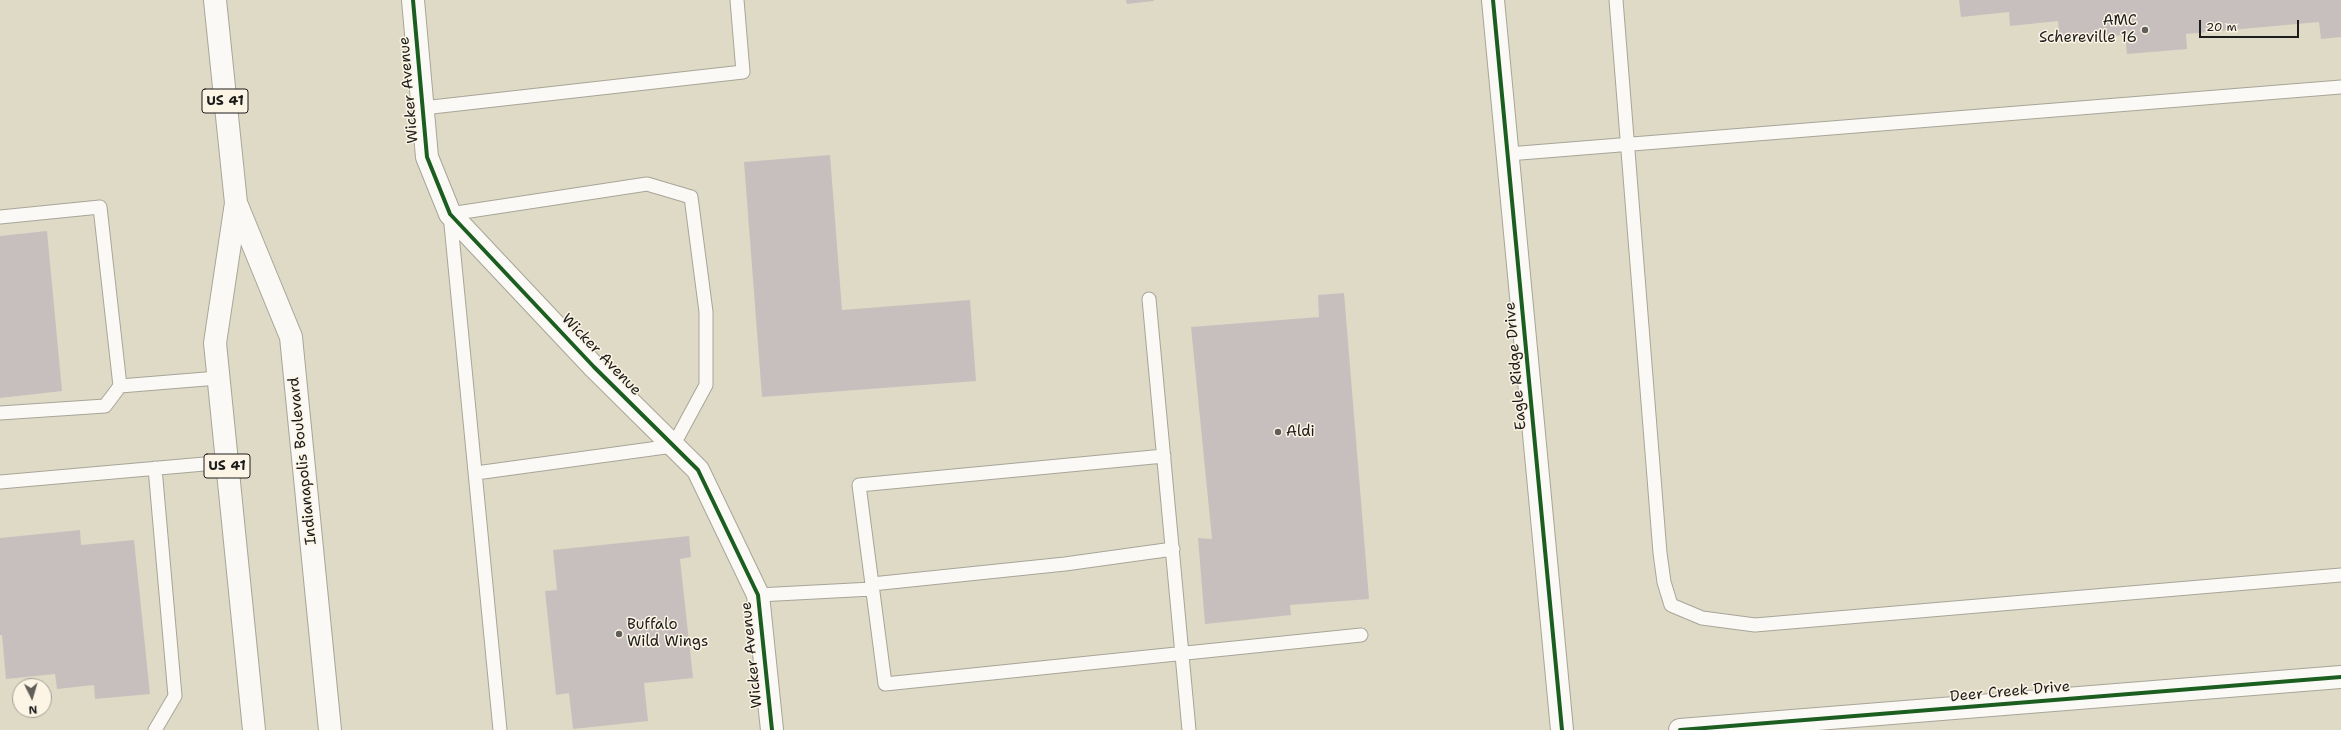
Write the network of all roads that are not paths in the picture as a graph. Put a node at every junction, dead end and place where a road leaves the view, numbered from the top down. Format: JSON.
{"nodes":[{"id":1,"x":215,"y":0,"type":"edge"},
{"id":2,"x":413,"y":0,"type":"edge"},
{"id":3,"x":737,"y":0,"type":"edge"},
{"id":4,"x":1493,"y":0,"type":"edge"},
{"id":5,"x":1616,"y":0,"type":"edge"},
{"id":6,"x":2341,"y":87,"type":"edge"},
{"id":7,"x":2341,"y":91,"type":"edge"},
{"id":8,"x":423,"y":108,"type":"junction"},
{"id":9,"x":1626,"y":145,"type":"junction"},
{"id":10,"x":1508,"y":154,"type":"junction"},
{"id":11,"x":236,"y":203,"type":"junction"},
{"id":12,"x":450,"y":214,"type":"junction"},
{"id":13,"x":0,"y":216,"type":"edge"},
{"id":14,"x":1149,"y":298,"type":"dead end"},
{"id":15,"x":218,"y":378,"type":"junction"},
{"id":16,"x":120,"y":386,"type":"junction"},
{"id":17,"x":0,"y":413,"type":"edge"},
{"id":18,"x":673,"y":446,"type":"junction"},
{"id":19,"x":1164,"y":456,"type":"junction"},
{"id":20,"x":227,"y":462,"type":"junction"},
{"id":21,"x":155,"y":468,"type":"junction"},
{"id":22,"x":476,"y":474,"type":"junction"},
{"id":23,"x":0,"y":482,"type":"edge"},
{"id":24,"x":1173,"y":549,"type":"junction"},
{"id":25,"x":2341,"y":575,"type":"edge"},
{"id":26,"x":872,"y":587,"type":"junction"},
{"id":27,"x":758,"y":595,"type":"junction"},
{"id":28,"x":1361,"y":635,"type":"dead end"},
{"id":29,"x":1182,"y":654,"type":"junction"},
{"id":30,"x":2341,"y":677,"type":"edge"},
{"id":31,"x":155,"y":730,"type":"edge"},
{"id":32,"x":254,"y":730,"type":"edge"},
{"id":33,"x":330,"y":730,"type":"edge"},
{"id":34,"x":500,"y":730,"type":"edge"},
{"id":35,"x":772,"y":730,"type":"edge"},
{"id":36,"x":1189,"y":730,"type":"edge"},
{"id":37,"x":1562,"y":730,"type":"edge"},
{"id":38,"x":1680,"y":730,"type":"edge"}],
"edges":[{"from":1,"to":11,"type":"main road","name":"Indianapolis Boulevard","number":"US 41"},
{"from":2,"to":8,"type":"main road","name":"Wicker Avenue"},
{"from":3,"to":8,"type":"lane"},
{"from":4,"to":10,"type":"main road","name":"Eagle Ridge Drive"},
{"from":5,"to":9,"type":"lane"},
{"from":6,"to":7,"type":"lane"},
{"from":6,"to":9,"type":"lane"},
{"from":8,"to":12,"type":"main road","name":"Wicker Avenue"},
{"from":9,"to":10,"type":"lane"},
{"from":9,"to":25,"type":"lane"},
{"from":10,"to":37,"type":"main road","name":"Eagle Ridge Drive"},
{"from":11,"to":15,"type":"main road","name":"Indianapolis Boulevard","number":"US 41"},
{"from":11,"to":33,"type":"main road","name":"Indianapolis Boulevard","number":"US 41"},
{"from":12,"to":18,"type":"main road","name":"Wicker Avenue"},
{"from":12,"to":18,"type":"lane"},
{"from":12,"to":22,"type":"lane"},
{"from":13,"to":16,"type":"lane"},
{"from":14,"to":19,"type":"lane"},
{"from":15,"to":16,"type":"lane"},
{"from":15,"to":20,"type":"main road","name":"Indianapolis Boulevard","number":"US 41"},
{"from":16,"to":17,"type":"lane"},
{"from":18,"to":22,"type":"lane"},
{"from":18,"to":27,"type":"main road","name":"Wicker Avenue"},
{"from":19,"to":24,"type":"lane"},
{"from":19,"to":26,"type":"lane"},
{"from":20,"to":21,"type":"lane"},
{"from":20,"to":32,"type":"main road","name":"Indianapolis Boulevard","number":"US 41"},
{"from":21,"to":23,"type":"lane"},
{"from":21,"to":31,"type":"lane"},
{"from":22,"to":34,"type":"lane"},
{"from":24,"to":26,"type":"lane"},
{"from":24,"to":29,"type":"lane"},
{"from":26,"to":27,"type":"lane"},
{"from":26,"to":29,"type":"lane"},
{"from":27,"to":35,"type":"main road","name":"Wicker Avenue"},
{"from":28,"to":29,"type":"lane"},
{"from":29,"to":36,"type":"lane"},
{"from":30,"to":38,"type":"main road","name":"Deer Creek Drive"}]}
